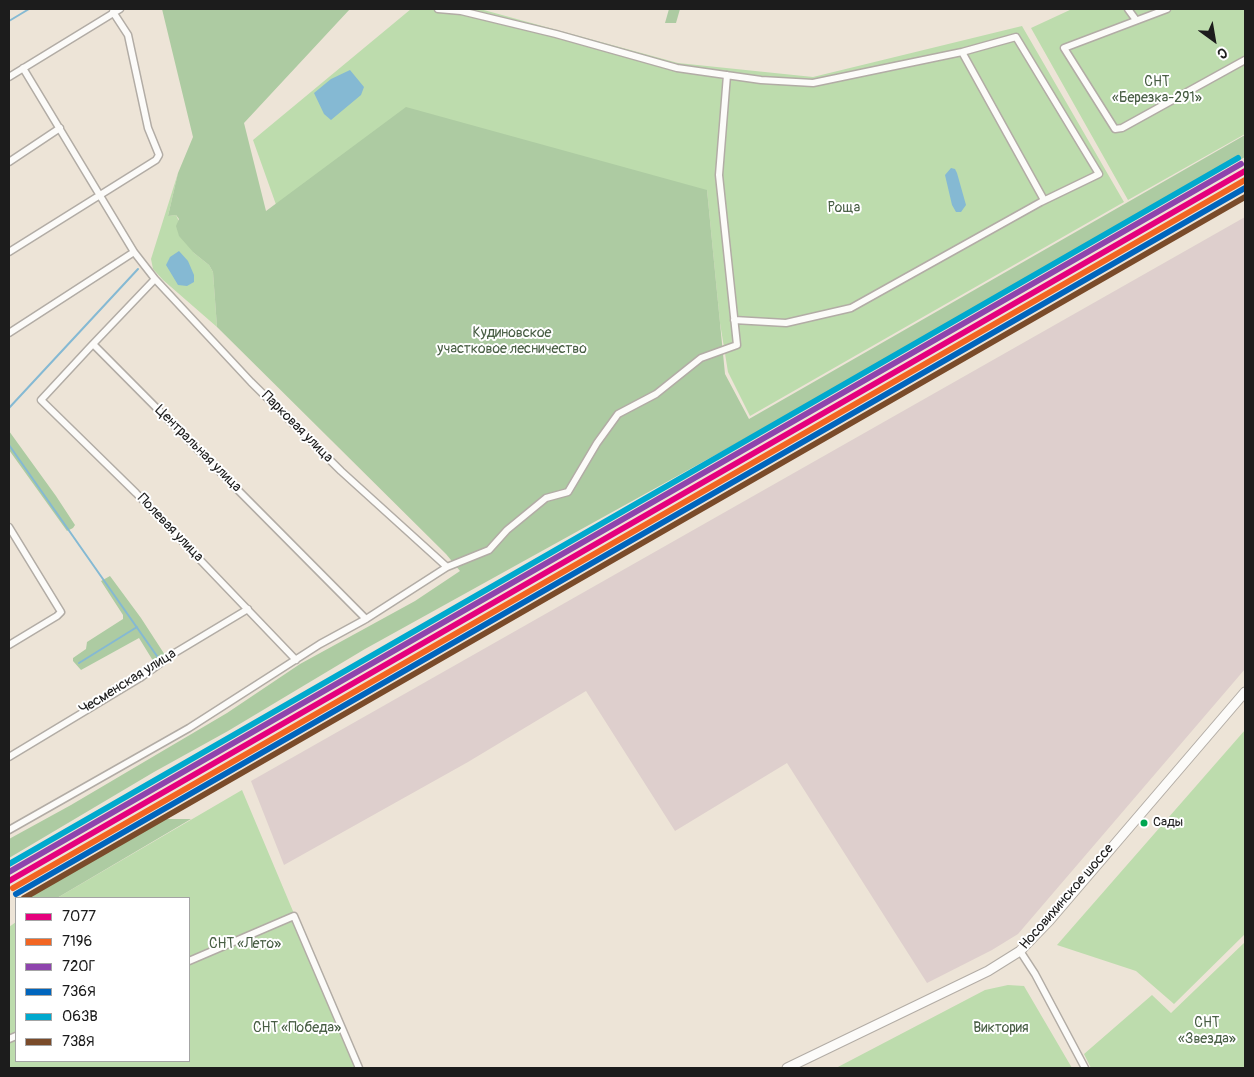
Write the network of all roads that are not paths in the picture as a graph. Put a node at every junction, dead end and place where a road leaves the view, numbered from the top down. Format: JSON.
{"nodes":[{"id":1,"x":120,"y":9,"type":"edge"},
{"id":2,"x":438,"y":9,"type":"edge"},
{"id":3,"x":1128,"y":9,"type":"edge"},
{"id":4,"x":1167,"y":9,"type":"edge"},
{"id":5,"x":113,"y":12,"type":"junction"},
{"id":6,"x":1136,"y":20,"type":"junction"},
{"id":7,"x":962,"y":52,"type":"junction"},
{"id":8,"x":1245,"y":60,"type":"edge"},
{"id":9,"x":23,"y":68,"type":"junction"},
{"id":10,"x":727,"y":76,"type":"junction"},
{"id":11,"x":9,"y":77,"type":"edge"},
{"id":12,"x":60,"y":128,"type":"junction"},
{"id":13,"x":9,"y":162,"type":"edge"},
{"id":14,"x":101,"y":195,"type":"junction"},
{"id":15,"x":1044,"y":200,"type":"junction"},
{"id":16,"x":9,"y":252,"type":"edge"},
{"id":17,"x":134,"y":252,"type":"junction"},
{"id":18,"x":155,"y":279,"type":"junction"},
{"id":19,"x":734,"y":320,"type":"junction"},
{"id":20,"x":9,"y":333,"type":"edge"},
{"id":21,"x":93,"y":344,"type":"junction"},
{"id":22,"x":9,"y":526,"type":"edge"},
{"id":23,"x":447,"y":567,"type":"junction"},
{"id":24,"x":248,"y":609,"type":"junction"},
{"id":25,"x":366,"y":619,"type":"junction"},
{"id":26,"x":9,"y":645,"type":"edge"},
{"id":27,"x":296,"y":660,"type":"junction"},
{"id":28,"x":1245,"y":692,"type":"edge"},
{"id":29,"x":9,"y":757,"type":"edge"},
{"id":30,"x":9,"y":830,"type":"edge"},
{"id":31,"x":1020,"y":951,"type":"junction"},
{"id":32,"x":190,"y":961,"type":"edge"},
{"id":33,"x":359,"y":1068,"type":"edge"},
{"id":34,"x":787,"y":1068,"type":"edge"},
{"id":35,"x":1085,"y":1068,"type":"edge"}],
"edges":[{"from":1,"to":5,"type":"street"},
{"from":2,"to":10,"type":"street"},
{"from":3,"to":6,"type":"street"},
{"from":4,"to":6,"type":"street"},
{"from":5,"to":9,"type":"street"},
{"from":5,"to":14,"type":"street"},
{"from":6,"to":8,"type":"street"},
{"from":7,"to":10,"type":"street"},
{"from":7,"to":15,"type":"street"},
{"from":7,"to":15,"type":"street"},
{"from":9,"to":11,"type":"street"},
{"from":9,"to":12,"type":"street","name":"Парковая улица"},
{"from":10,"to":19,"type":"street"},
{"from":12,"to":13,"type":"street"},
{"from":12,"to":14,"type":"street","name":"Парковая улица"},
{"from":14,"to":16,"type":"street"},
{"from":14,"to":17,"type":"street","name":"Парковая улица"},
{"from":15,"to":19,"type":"street"},
{"from":17,"to":18,"type":"street","name":"Парковая улица"},
{"from":17,"to":20,"type":"street"},
{"from":18,"to":21,"type":"street"},
{"from":18,"to":23,"type":"street","name":"Парковая улица"},
{"from":19,"to":23,"type":"street"},
{"from":21,"to":24,"type":"street","name":"Полевая улица"},
{"from":21,"to":25,"type":"street","name":"Центральная улица"},
{"from":22,"to":26,"type":"street"},
{"from":23,"to":25,"type":"street"},
{"from":24,"to":27,"type":"street","name":"Полевая улица"},
{"from":24,"to":29,"type":"street","name":"Чесменская улица"},
{"from":25,"to":27,"type":"street"},
{"from":27,"to":30,"type":"street"},
{"from":28,"to":31,"type":"main road","name":"Носовихинское шоссе"},
{"from":31,"to":34,"type":"main road","name":"Носовихинское шоссе"},
{"from":31,"to":35,"type":"street"},
{"from":32,"to":33,"type":"street"}]}
